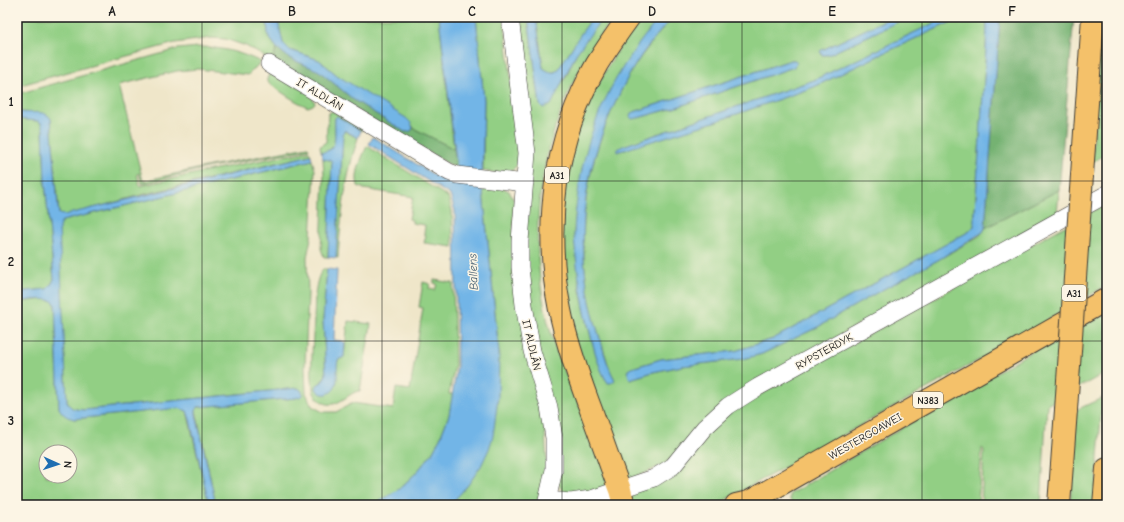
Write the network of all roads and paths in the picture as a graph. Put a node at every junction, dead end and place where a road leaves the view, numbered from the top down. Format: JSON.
{"nodes":[{"id":1,"x":510,"y":17,"type":"edge"},
{"id":2,"x":629,"y":17,"type":"edge"},
{"id":3,"x":1092,"y":17,"type":"edge"},
{"id":4,"x":269,"y":64,"type":"dead end"},
{"id":5,"x":525,"y":183,"type":"junction"},
{"id":6,"x":1107,"y":194,"type":"edge"},
{"id":7,"x":1107,"y":299,"type":"edge"},
{"id":8,"x":1107,"y":469,"type":"edge"},
{"id":9,"x":622,"y":498,"type":"edge"},
{"id":10,"x":547,"y":502,"type":"edge"},
{"id":11,"x":744,"y":504,"type":"edge"},
{"id":12,"x":1059,"y":505,"type":"edge"},
{"id":13,"x":1104,"y":505,"type":"edge"}],
"edges":[{"from":1,"to":5,"type":"street","name":"IT ALDLÂN"},
{"from":2,"to":9,"type":"highway","number":"A31"},
{"from":3,"to":12,"type":"highway","number":"A31","bridge":true},
{"from":4,"to":5,"type":"street","name":"IT ALDLÂN"},
{"from":5,"to":10,"type":"street","name":"IT ALDLÂN"},
{"from":6,"to":9,"type":"street","name":"RYPSTERDYK"},
{"from":7,"to":11,"type":"highway","name":"WESTERGOAWEI","number":"N383"},
{"from":8,"to":13,"type":"highway"},
{"from":9,"to":10,"type":"street","name":"RYPSTERDYK"}]}
